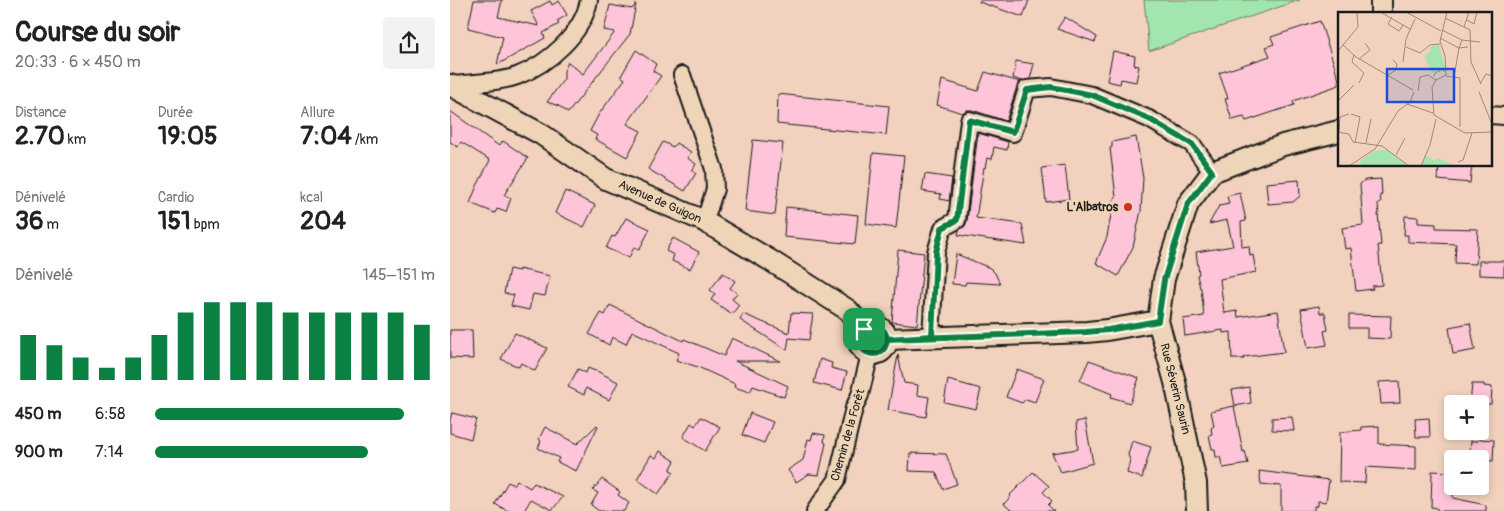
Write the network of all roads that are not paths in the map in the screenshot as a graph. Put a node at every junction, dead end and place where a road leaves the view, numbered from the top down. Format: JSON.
{"nodes":[{"id":1,"x":590,"y":0,"type":"edge"},
{"id":2,"x":682,"y":75,"type":"dead end"},
{"id":3,"x":450,"y":85,"type":"edge"},
{"id":4,"x":1338,"y":131,"type":"edge"},
{"id":5,"x":1212,"y":172,"type":"junction"},
{"id":6,"x":702,"y":220,"type":"junction"},
{"id":7,"x":1158,"y":321,"type":"junction"},
{"id":8,"x":864,"y":329,"type":"junction"},
{"id":9,"x":932,"y":336,"type":"junction"},
{"id":10,"x":887,"y":339,"type":"junction"},
{"id":11,"x":870,"y":354,"type":"junction"},
{"id":12,"x":815,"y":511,"type":"edge"},
{"id":13,"x":1197,"y":511,"type":"edge"}],
"edges":[{"from":1,"to":3,"type":"street"},
{"from":2,"to":6,"type":"street"},
{"from":3,"to":6,"type":"street","name":"Avenue de Guigon"},
{"from":4,"to":5,"type":"street"},
{"from":5,"to":7,"type":"street","name":"Rue Séverin Saurin"},
{"from":5,"to":9,"type":"street"},
{"from":6,"to":8,"type":"street","name":"Avenue de Guigon"},
{"from":7,"to":9,"type":"street"},
{"from":7,"to":13,"type":"street","name":"Rue Séverin Saurin"},
{"from":8,"to":10,"type":"street"},
{"from":8,"to":11,"type":"street"},
{"from":9,"to":10,"type":"street"},
{"from":10,"to":11,"type":"street"},
{"from":11,"to":12,"type":"street","name":"Chemin de la Forêt"}]}
